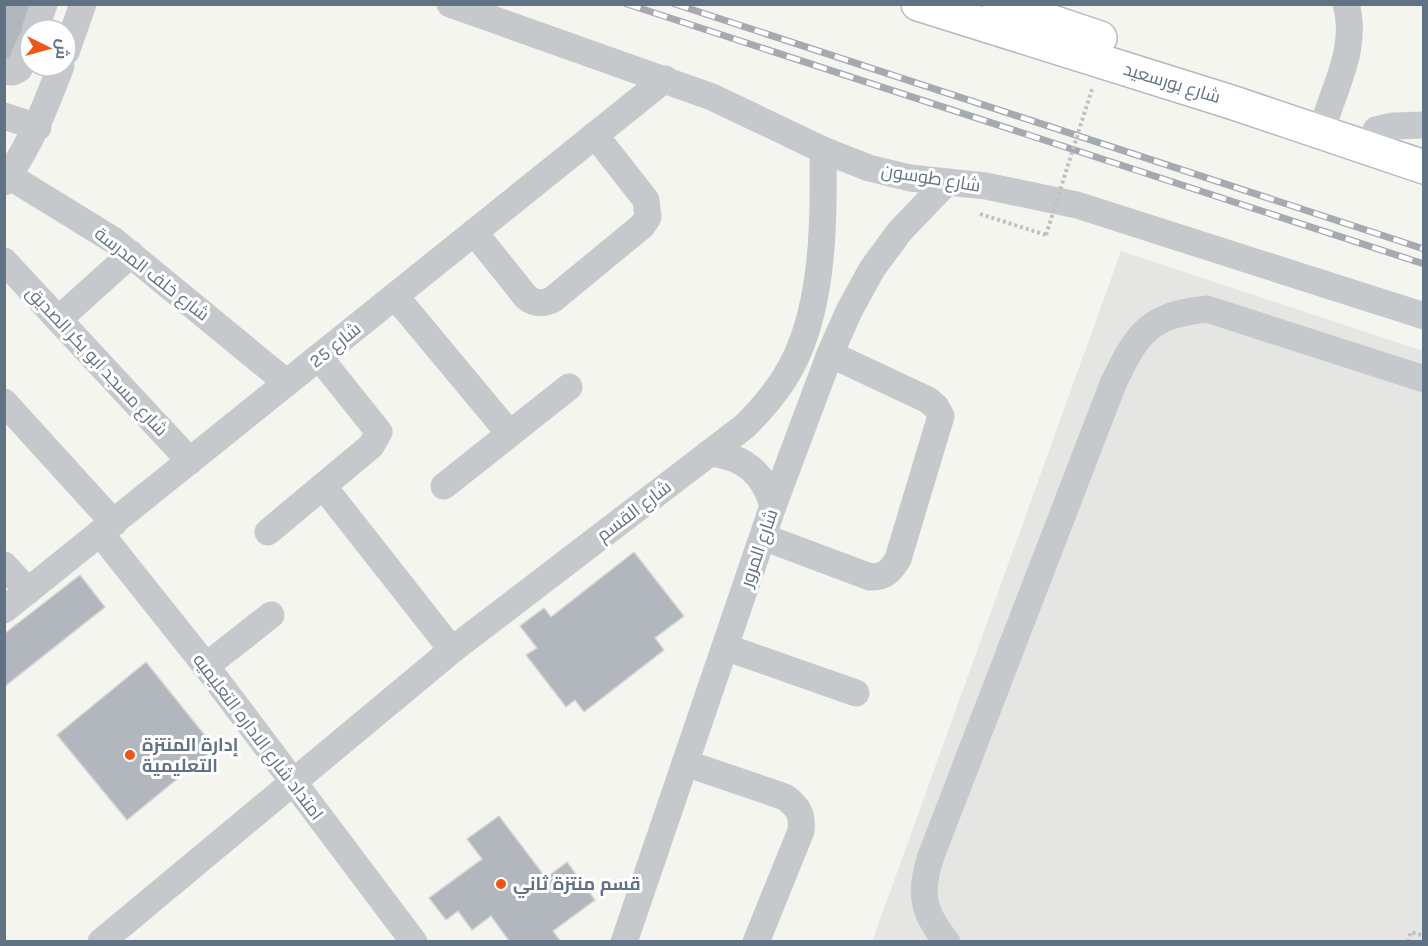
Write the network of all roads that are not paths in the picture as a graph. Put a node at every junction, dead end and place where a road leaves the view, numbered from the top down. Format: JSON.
{"nodes":[{"id":1,"x":84,"y":4,"type":"edge"},
{"id":2,"x":450,"y":4,"type":"edge"},
{"id":3,"x":918,"y":4,"type":"edge"},
{"id":4,"x":999,"y":4,"type":"edge"},
{"id":5,"x":1346,"y":4,"type":"edge"},
{"id":6,"x":78,"y":20,"type":"edge"},
{"id":7,"x":56,"y":78,"type":"edge"},
{"id":8,"x":665,"y":79,"type":"junction"},
{"id":9,"x":4,"y":116,"type":"edge"},
{"id":10,"x":1323,"y":123,"type":"junction"},
{"id":11,"x":1424,"y":125,"type":"edge"},
{"id":12,"x":38,"y":127,"type":"junction"},
{"id":13,"x":1376,"y":130,"type":"junction"},
{"id":14,"x":595,"y":135,"type":"junction"},
{"id":15,"x":1424,"y":145,"type":"edge"},
{"id":16,"x":824,"y":150,"type":"junction"},
{"id":17,"x":1424,"y":167,"type":"edge"},
{"id":18,"x":7,"y":179,"type":"edge"},
{"id":19,"x":946,"y":183,"type":"junction"},
{"id":20,"x":474,"y":232,"type":"junction"},
{"id":21,"x":131,"y":254,"type":"junction"},
{"id":22,"x":4,"y":261,"type":"edge"},
{"id":23,"x":395,"y":296,"type":"junction"},
{"id":24,"x":1424,"y":316,"type":"edge"},
{"id":25,"x":59,"y":319,"type":"junction"},
{"id":26,"x":830,"y":354,"type":"junction"},
{"id":27,"x":319,"y":357,"type":"junction"},
{"id":28,"x":1424,"y":379,"type":"edge"},
{"id":29,"x":287,"y":382,"type":"junction"},
{"id":30,"x":569,"y":387,"type":"dead end"},
{"id":31,"x":4,"y":402,"type":"edge"},
{"id":32,"x":510,"y":434,"type":"junction"},
{"id":33,"x":709,"y":453,"type":"junction"},
{"id":34,"x":190,"y":461,"type":"junction"},
{"id":35,"x":323,"y":486,"type":"junction"},
{"id":36,"x":444,"y":486,"type":"dead end"},
{"id":37,"x":773,"y":506,"type":"junction"},
{"id":38,"x":107,"y":528,"type":"junction"},
{"id":39,"x":268,"y":532,"type":"dead end"},
{"id":40,"x":763,"y":537,"type":"junction"},
{"id":41,"x":4,"y":565,"type":"edge"},
{"id":42,"x":28,"y":591,"type":"junction"},
{"id":43,"x":4,"y":610,"type":"edge"},
{"id":44,"x":271,"y":615,"type":"dead end"},
{"id":45,"x":725,"y":647,"type":"junction"},
{"id":46,"x":453,"y":650,"type":"junction"},
{"id":47,"x":206,"y":666,"type":"junction"},
{"id":48,"x":856,"y":693,"type":"dead end"},
{"id":49,"x":685,"y":763,"type":"junction"},
{"id":50,"x":291,"y":782,"type":"junction"},
{"id":51,"x":101,"y":942,"type":"edge"},
{"id":52,"x":414,"y":942,"type":"edge"},
{"id":53,"x":624,"y":942,"type":"edge"},
{"id":54,"x":756,"y":942,"type":"edge"},
{"id":55,"x":947,"y":942,"type":"edge"}],
"edges":[{"from":1,"to":6,"type":"street"},
{"from":2,"to":8,"type":"street","name":"شارع طوسون"},
{"from":3,"to":10,"type":"main road","name":"شارع بورسعيد"},
{"from":4,"to":10,"type":"main road","name":"شارع بورسعيد"},
{"from":5,"to":10,"type":"street"},
{"from":7,"to":12,"type":"street"},
{"from":8,"to":14,"type":"street","name":"شارع 25"},
{"from":8,"to":16,"type":"street","name":"شارع طوسون"},
{"from":9,"to":12,"type":"street"},
{"from":10,"to":13,"type":"main road","name":"شارع بورسعيد"},
{"from":10,"to":17,"type":"main road","name":"شارع بورسعيد"},
{"from":11,"to":13,"type":"street"},
{"from":12,"to":18,"type":"street"},
{"from":13,"to":15,"type":"main road","name":"شارع بورسعيد"},
{"from":14,"to":20,"type":"street","name":"شارع 25"},
{"from":14,"to":20,"type":"street"},
{"from":16,"to":19,"type":"street","name":"شارع طوسون"},
{"from":16,"to":33,"type":"street","name":"شارع القسم"},
{"from":18,"to":21,"type":"street","name":"شارع خلف المدرسة"},
{"from":19,"to":24,"type":"street","name":"شارع طوسون"},
{"from":19,"to":26,"type":"street","name":"شارع المرور"},
{"from":20,"to":23,"type":"street","name":"شارع 25"},
{"from":21,"to":25,"type":"street"},
{"from":21,"to":29,"type":"street","name":"شارع خلف المدرسة"},
{"from":22,"to":25,"type":"street","name":"شارع مسجد ابو بكر الصديق"},
{"from":23,"to":27,"type":"street","name":"شارع 25"},
{"from":23,"to":32,"type":"street"},
{"from":25,"to":34,"type":"street","name":"شارع مسجد ابو بكر الصديق"},
{"from":26,"to":37,"type":"street","name":"شارع المرور"},
{"from":26,"to":40,"type":"street"},
{"from":27,"to":29,"type":"street","name":"شارع 25"},
{"from":27,"to":35,"type":"street"},
{"from":28,"to":55,"type":"street"},
{"from":29,"to":34,"type":"street","name":"شارع 25"},
{"from":30,"to":32,"type":"street"},
{"from":31,"to":38,"type":"street","name":"امتداد شارع الاداره التعليميه"},
{"from":32,"to":36,"type":"street"},
{"from":33,"to":37,"type":"street"},
{"from":33,"to":46,"type":"street","name":"شارع القسم"},
{"from":34,"to":38,"type":"street","name":"شارع 25"},
{"from":35,"to":39,"type":"street"},
{"from":35,"to":46,"type":"street"},
{"from":37,"to":40,"type":"street","name":"شارع المرور"},
{"from":38,"to":42,"type":"street","name":"شارع 25"},
{"from":38,"to":47,"type":"street","name":"امتداد شارع الاداره التعليميه"},
{"from":40,"to":45,"type":"street","name":"شارع المرور"},
{"from":41,"to":42,"type":"street"},
{"from":42,"to":43,"type":"street","name":"شارع 25"},
{"from":44,"to":47,"type":"street"},
{"from":45,"to":48,"type":"street"},
{"from":45,"to":49,"type":"street","name":"شارع المرور"},
{"from":46,"to":50,"type":"street","name":"شارع القسم"},
{"from":47,"to":50,"type":"street","name":"امتداد شارع الاداره التعليميه"},
{"from":49,"to":53,"type":"street","name":"شارع المرور"},
{"from":49,"to":54,"type":"street"},
{"from":50,"to":51,"type":"street","name":"شارع القسم"},
{"from":50,"to":52,"type":"street","name":"امتداد شارع الاداره التعليميه"}]}
